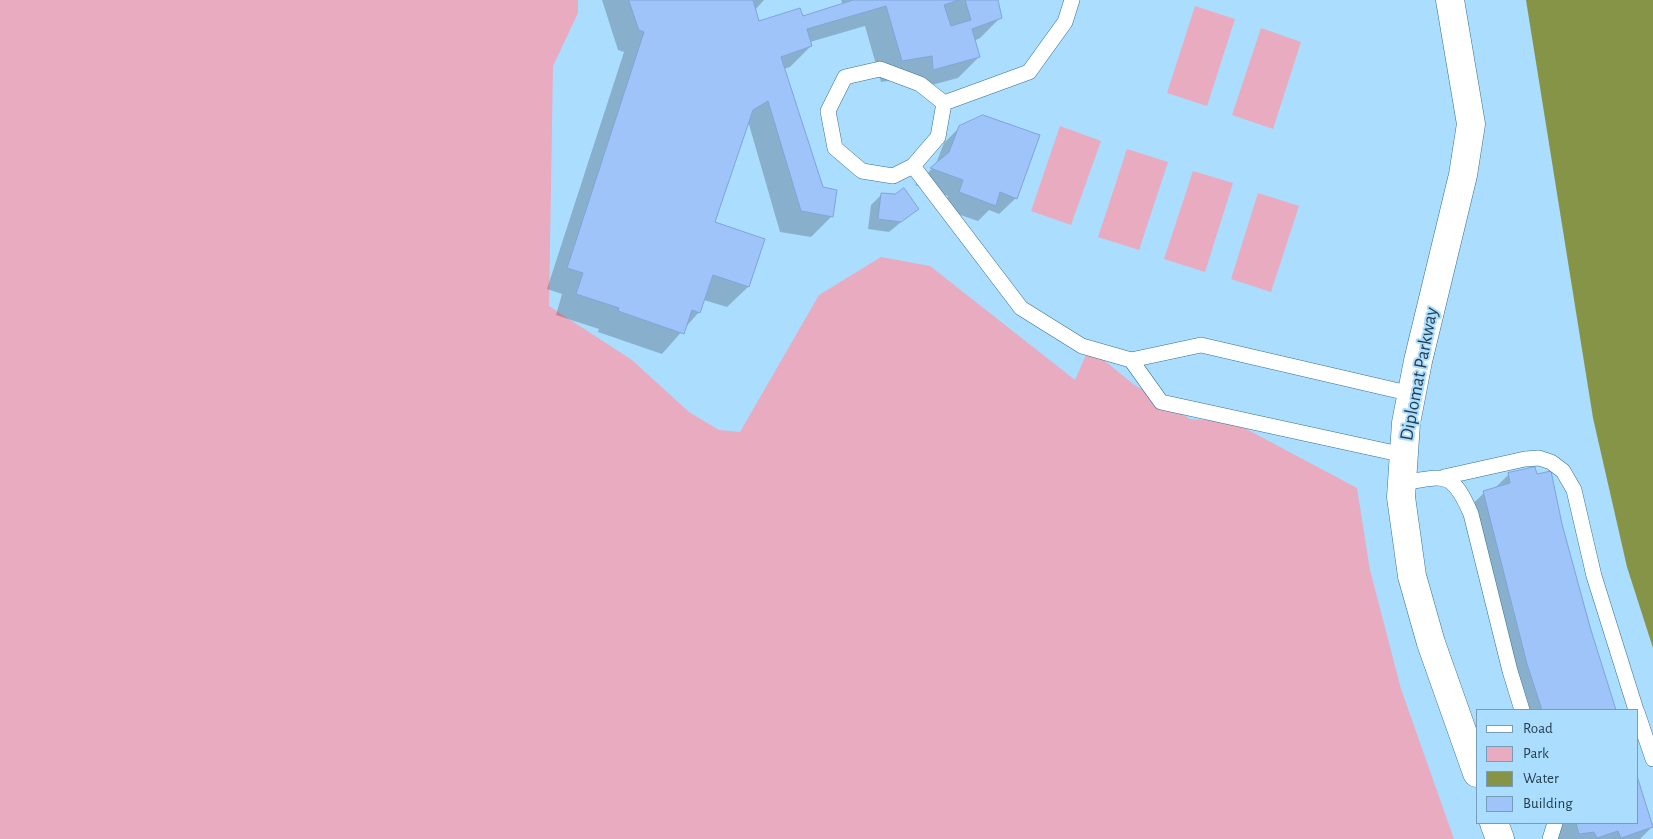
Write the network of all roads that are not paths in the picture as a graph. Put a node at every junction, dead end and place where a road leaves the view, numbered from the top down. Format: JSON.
{"nodes":[{"id":1,"x":1072,"y":0,"type":"edge"},
{"id":2,"x":1450,"y":0,"type":"edge"},
{"id":3,"x":944,"y":103,"type":"junction"},
{"id":4,"x":913,"y":166,"type":"junction"},
{"id":5,"x":1131,"y":360,"type":"junction"},
{"id":6,"x":1412,"y":394,"type":"junction"},
{"id":7,"x":1404,"y":455,"type":"junction"},
{"id":8,"x":1444,"y":478,"type":"junction"},
{"id":9,"x":1402,"y":483,"type":"junction"},
{"id":10,"x":1522,"y":709,"type":"edge"},
{"id":11,"x":1635,"y":709,"type":"edge"},
{"id":12,"x":1638,"y":717,"type":"edge"},
{"id":13,"x":1653,"y":759,"type":"edge"},
{"id":14,"x":1476,"y":770,"type":"edge"},
{"id":15,"x":1494,"y":824,"type":"edge"},
{"id":16,"x":1555,"y":824,"type":"edge"},
{"id":17,"x":1500,"y":839,"type":"edge"},
{"id":18,"x":1550,"y":839,"type":"edge"}],
"edges":[{"from":1,"to":3,"type":"lane"},
{"from":2,"to":6,"type":"street","name":"Diplomat Parkway"},
{"from":3,"to":4,"type":"lane"},
{"from":3,"to":4,"type":"lane"},
{"from":4,"to":5,"type":"lane"},
{"from":5,"to":6,"type":"lane"},
{"from":5,"to":7,"type":"lane"},
{"from":6,"to":7,"type":"street","name":"Diplomat Parkway"},
{"from":7,"to":9,"type":"street","name":"Diplomat Parkway"},
{"from":8,"to":9,"type":"lane"},
{"from":8,"to":10,"type":"lane"},
{"from":8,"to":11,"type":"lane"},
{"from":9,"to":14,"type":"street","name":"Diplomat Parkway"},
{"from":12,"to":13,"type":"lane"},
{"from":15,"to":17,"type":"street"},
{"from":16,"to":18,"type":"lane"}]}
